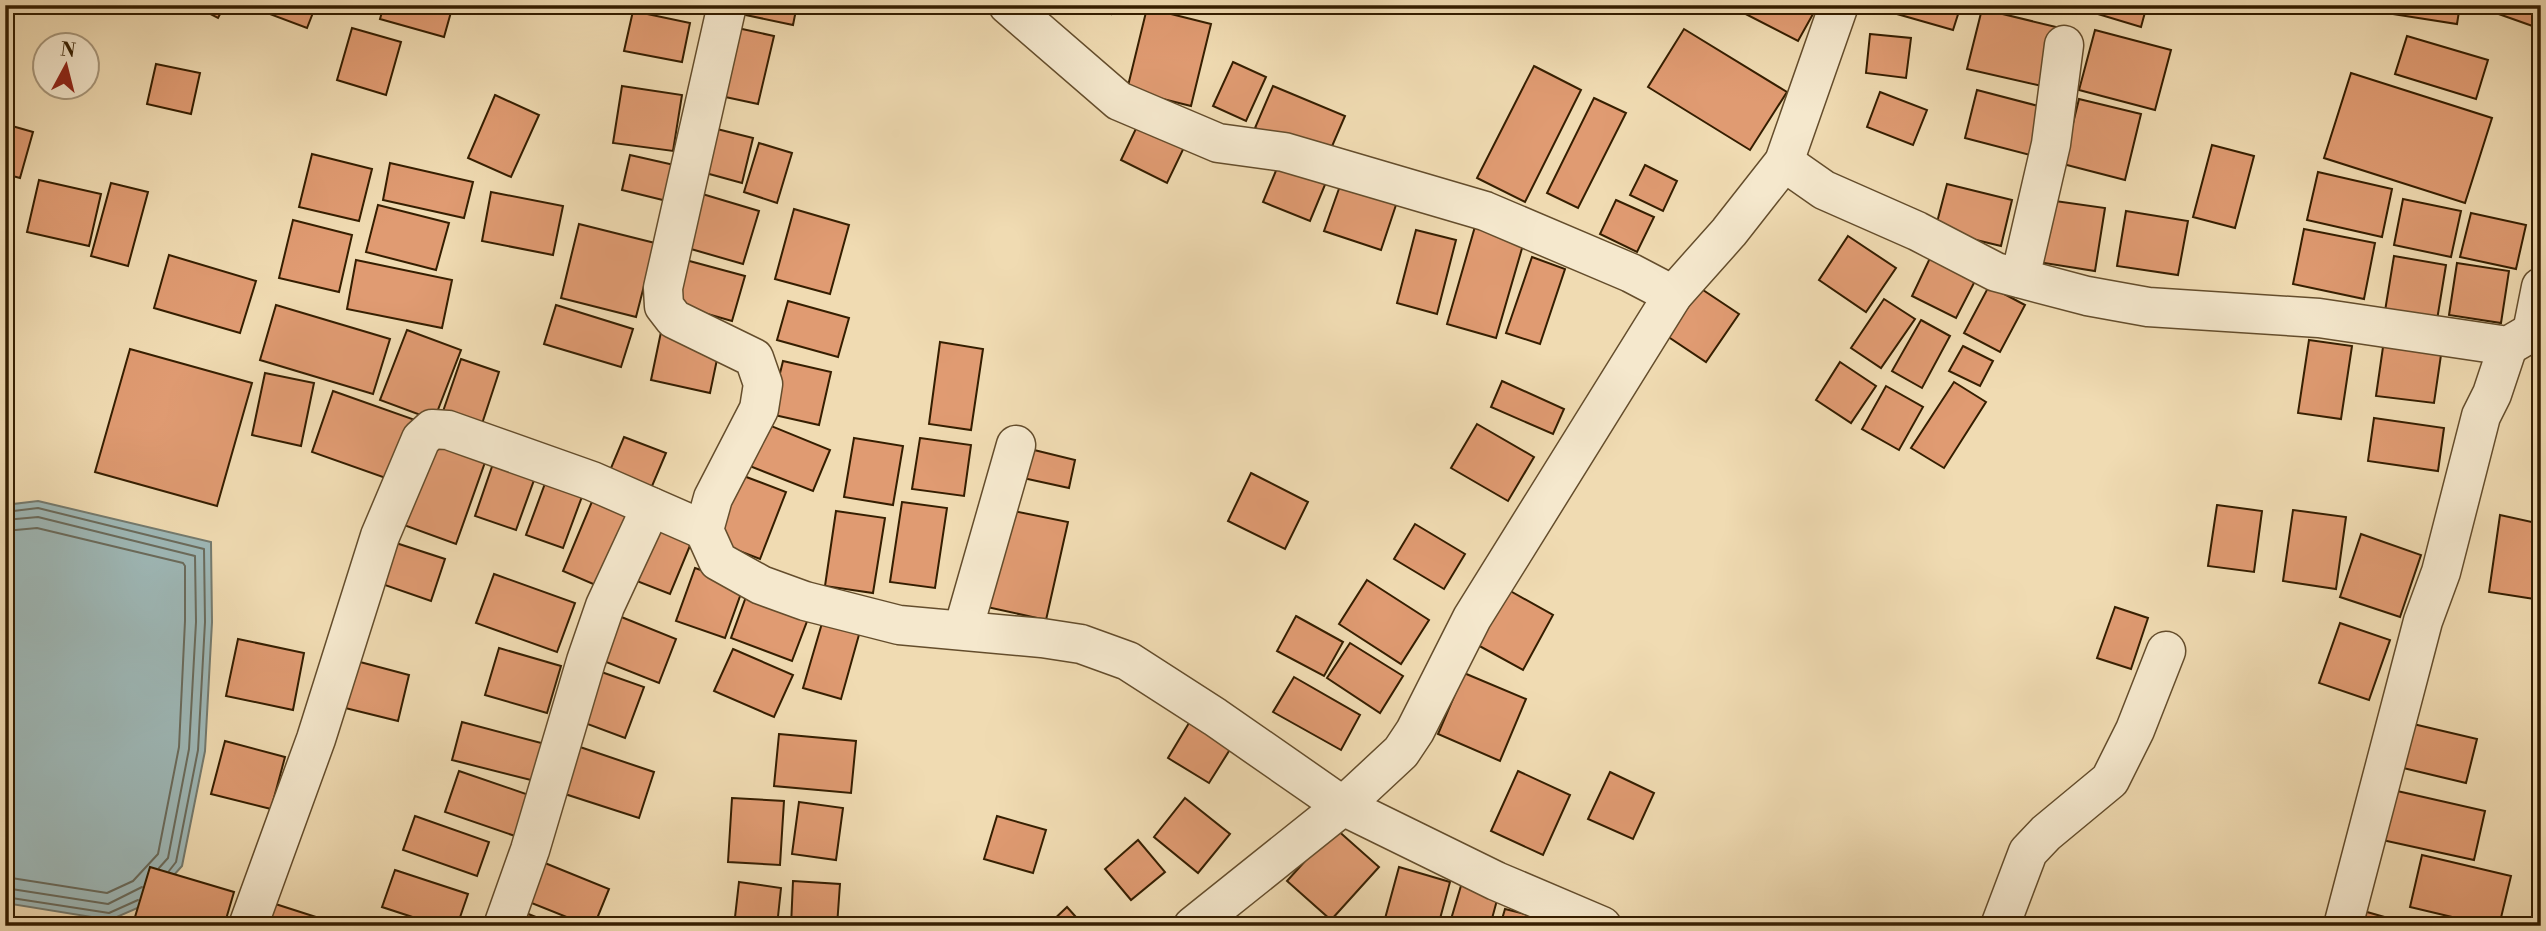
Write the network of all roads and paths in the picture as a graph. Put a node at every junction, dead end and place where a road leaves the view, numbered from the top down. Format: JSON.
{"nodes":[{"id":1,"x":727,"y":5,"type":"edge"},
{"id":2,"x":1008,"y":5,"type":"edge"},
{"id":3,"x":1839,"y":5,"type":"edge"},
{"id":4,"x":2064,"y":45,"type":"dead end"},
{"id":5,"x":1784,"y":162,"type":"junction"},
{"id":6,"x":2020,"y":278,"type":"junction"},
{"id":7,"x":2541,"y":287,"type":"edge"},
{"id":8,"x":1673,"y":295,"type":"junction"},
{"id":9,"x":2527,"y":337,"type":"edge"},
{"id":10,"x":1016,"y":444,"type":"dead end"},
{"id":11,"x":651,"y":507,"type":"junction"},
{"id":12,"x":704,"y":530,"type":"junction"},
{"id":13,"x":963,"y":630,"type":"junction"},
{"id":14,"x":2166,"y":651,"type":"dead end"},
{"id":15,"x":1343,"y":806,"type":"junction"},
{"id":16,"x":248,"y":926,"type":"edge"},
{"id":17,"x":503,"y":926,"type":"edge"},
{"id":18,"x":1193,"y":926,"type":"edge"},
{"id":19,"x":1602,"y":926,"type":"edge"},
{"id":20,"x":2000,"y":926,"type":"edge"},
{"id":21,"x":2343,"y":926,"type":"edge"}],
"edges":[{"from":1,"to":12,"type":"street"},
{"from":2,"to":8,"type":"street"},
{"from":3,"to":5,"type":"street"},
{"from":4,"to":6,"type":"street"},
{"from":5,"to":6,"type":"street"},
{"from":5,"to":8,"type":"street"},
{"from":6,"to":9,"type":"street"},
{"from":7,"to":9,"type":"street"},
{"from":8,"to":15,"type":"street"},
{"from":9,"to":21,"type":"street"},
{"from":10,"to":13,"type":"street"},
{"from":11,"to":12,"type":"street"},
{"from":11,"to":16,"type":"street"},
{"from":11,"to":17,"type":"street"},
{"from":12,"to":13,"type":"street"},
{"from":13,"to":15,"type":"street"},
{"from":14,"to":20,"type":"street"},
{"from":15,"to":18,"type":"street"},
{"from":15,"to":19,"type":"street"}]}
